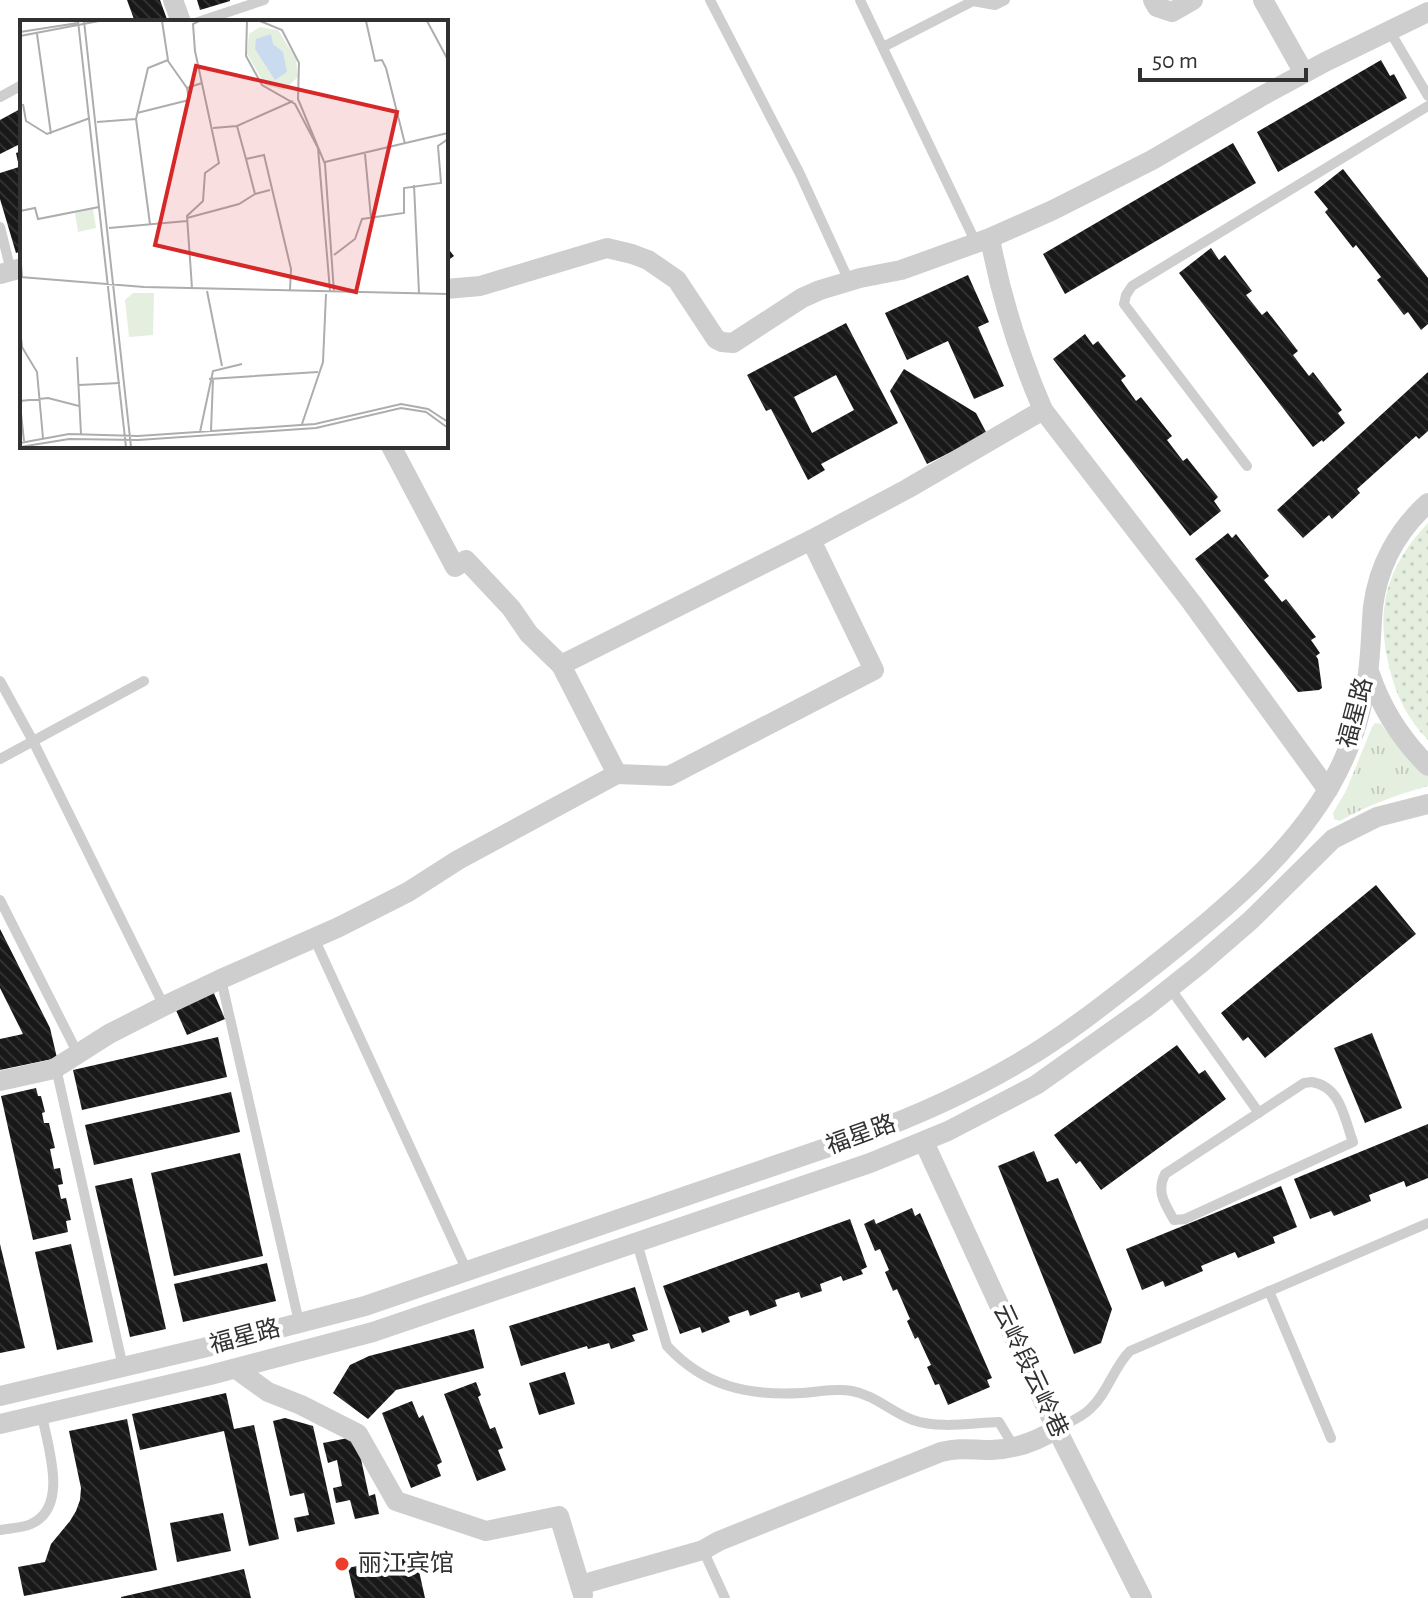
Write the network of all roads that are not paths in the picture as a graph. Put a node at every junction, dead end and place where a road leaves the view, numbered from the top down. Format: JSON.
{"nodes":[{"id":1,"x":173,"y":0,"type":"edge"},
{"id":2,"x":264,"y":0,"type":"edge"},
{"id":3,"x":710,"y":0,"type":"edge"},
{"id":4,"x":860,"y":0,"type":"edge"},
{"id":5,"x":1005,"y":0,"type":"edge"},
{"id":6,"x":1153,"y":0,"type":"edge"},
{"id":7,"x":1193,"y":0,"type":"edge"},
{"id":8,"x":1263,"y":0,"type":"edge"},
{"id":9,"x":1428,"y":12,"type":"edge"},
{"id":10,"x":180,"y":20,"type":"edge"},
{"id":11,"x":204,"y":20,"type":"edge"},
{"id":12,"x":1389,"y":30,"type":"junction"},
{"id":13,"x":883,"y":47,"type":"junction"},
{"id":14,"x":1304,"y":73,"type":"junction"},
{"id":15,"x":20,"y":86,"type":"edge"},
{"id":16,"x":1428,"y":96,"type":"edge"},
{"id":17,"x":0,"y":97,"type":"edge"},
{"id":18,"x":1428,"y":106,"type":"edge"},
{"id":19,"x":0,"y":227,"type":"edge"},
{"id":20,"x":983,"y":240,"type":"junction"},
{"id":21,"x":11,"y":271,"type":"edge"},
{"id":22,"x":849,"y":281,"type":"junction"},
{"id":23,"x":448,"y":289,"type":"edge"},
{"id":24,"x":1043,"y":410,"type":"junction"},
{"id":25,"x":392,"y":448,"type":"edge"},
{"id":26,"x":1247,"y":466,"type":"dead end"},
{"id":27,"x":1428,"y":503,"type":"edge"},
{"id":28,"x":811,"y":540,"type":"junction"},
{"id":29,"x":561,"y":665,"type":"junction"},
{"id":30,"x":1369,"y":670,"type":"junction"},
{"id":31,"x":0,"y":681,"type":"edge"},
{"id":32,"x":144,"y":681,"type":"dead end"},
{"id":33,"x":33,"y":741,"type":"junction"},
{"id":34,"x":0,"y":759,"type":"edge"},
{"id":35,"x":1428,"y":766,"type":"edge"},
{"id":36,"x":617,"y":774,"type":"junction"},
{"id":37,"x":1328,"y":790,"type":"junction"},
{"id":38,"x":1428,"y":804,"type":"edge"},
{"id":39,"x":0,"y":900,"type":"edge"},
{"id":40,"x":314,"y":938,"type":"junction"},
{"id":41,"x":221,"y":979,"type":"junction"},
{"id":42,"x":1170,"y":988,"type":"junction"},
{"id":43,"x":164,"y":1006,"type":"junction"},
{"id":44,"x":78,"y":1054,"type":"junction"},
{"id":45,"x":56,"y":1068,"type":"junction"},
{"id":46,"x":0,"y":1081,"type":"edge"},
{"id":47,"x":1259,"y":1113,"type":"junction"},
{"id":48,"x":924,"y":1142,"type":"junction"},
{"id":49,"x":1428,"y":1223,"type":"edge"},
{"id":50,"x":637,"y":1243,"type":"junction"},
{"id":51,"x":467,"y":1271,"type":"junction"},
{"id":52,"x":1269,"y":1291,"type":"junction"},
{"id":53,"x":299,"y":1322,"type":"junction"},
{"id":54,"x":123,"y":1367,"type":"junction"},
{"id":55,"x":236,"y":1369,"type":"junction"},
{"id":56,"x":0,"y":1396,"type":"edge"},
{"id":57,"x":42,"y":1415,"type":"junction"},
{"id":58,"x":0,"y":1424,"type":"edge"},
{"id":59,"x":1056,"y":1429,"type":"junction"},
{"id":60,"x":1331,"y":1438,"type":"dead end"},
{"id":61,"x":1015,"y":1448,"type":"junction"},
{"id":62,"x":0,"y":1530,"type":"edge"},
{"id":63,"x":703,"y":1550,"type":"junction"},
{"id":64,"x":582,"y":1591,"type":"edge"},
{"id":65,"x":725,"y":1598,"type":"edge"},
{"id":66,"x":1142,"y":1598,"type":"edge"}],
"edges":[{"from":1,"to":10,"type":"street"},
{"from":2,"to":11,"type":"lane"},
{"from":3,"to":22,"type":"lane"},
{"from":4,"to":13,"type":"lane"},
{"from":5,"to":13,"type":"lane"},
{"from":6,"to":7,"type":"street"},
{"from":8,"to":14,"type":"street"},
{"from":9,"to":12,"type":"street"},
{"from":12,"to":14,"type":"street"},
{"from":12,"to":16,"type":"lane"},
{"from":13,"to":20,"type":"lane"},
{"from":14,"to":20,"type":"street"},
{"from":15,"to":17,"type":"lane"},
{"from":18,"to":26,"type":"lane"},
{"from":19,"to":21,"type":"lane"},
{"from":20,"to":22,"type":"street"},
{"from":20,"to":24,"type":"street"},
{"from":22,"to":23,"type":"street"},
{"from":24,"to":28,"type":"street"},
{"from":24,"to":37,"type":"street"},
{"from":25,"to":29,"type":"street"},
{"from":27,"to":30,"type":"street","name":"福星路"},
{"from":28,"to":29,"type":"street"},
{"from":28,"to":36,"type":"street"},
{"from":29,"to":36,"type":"street"},
{"from":30,"to":35,"type":"street"},
{"from":30,"to":37,"type":"street","name":"福星路"},
{"from":31,"to":33,"type":"lane"},
{"from":32,"to":33,"type":"lane"},
{"from":33,"to":34,"type":"lane"},
{"from":33,"to":43,"type":"lane"},
{"from":36,"to":40,"type":"street"},
{"from":37,"to":51,"type":"street","name":"福星路"},
{"from":38,"to":42,"type":"street","name":"福星路"},
{"from":39,"to":44,"type":"lane"},
{"from":40,"to":41,"type":"street"},
{"from":40,"to":51,"type":"lane"},
{"from":41,"to":43,"type":"street"},
{"from":41,"to":53,"type":"lane"},
{"from":42,"to":47,"type":"lane"},
{"from":42,"to":48,"type":"street","name":"福星路"},
{"from":43,"to":44,"type":"street"},
{"from":44,"to":45,"type":"street"},
{"from":45,"to":46,"type":"street"},
{"from":45,"to":54,"type":"lane"},
{"from":47,"to":47,"type":"lane"},
{"from":48,"to":50,"type":"street","name":"福星路"},
{"from":48,"to":59,"type":"street","name":"云岭段云岭巷"},
{"from":49,"to":52,"type":"lane"},
{"from":50,"to":55,"type":"street","name":"福星路"},
{"from":50,"to":61,"type":"lane"},
{"from":51,"to":53,"type":"street","name":"福星路"},
{"from":52,"to":59,"type":"lane"},
{"from":52,"to":60,"type":"lane"},
{"from":53,"to":54,"type":"street","name":"福星路"},
{"from":54,"to":56,"type":"street","name":"福星路"},
{"from":55,"to":57,"type":"street","name":"福星路"},
{"from":55,"to":64,"type":"street"},
{"from":57,"to":58,"type":"street","name":"福星路"},
{"from":57,"to":62,"type":"lane"},
{"from":59,"to":61,"type":"street"},
{"from":59,"to":66,"type":"street","name":"云岭段云岭巷"},
{"from":61,"to":63,"type":"street"},
{"from":63,"to":64,"type":"street"},
{"from":63,"to":65,"type":"lane"}]}
